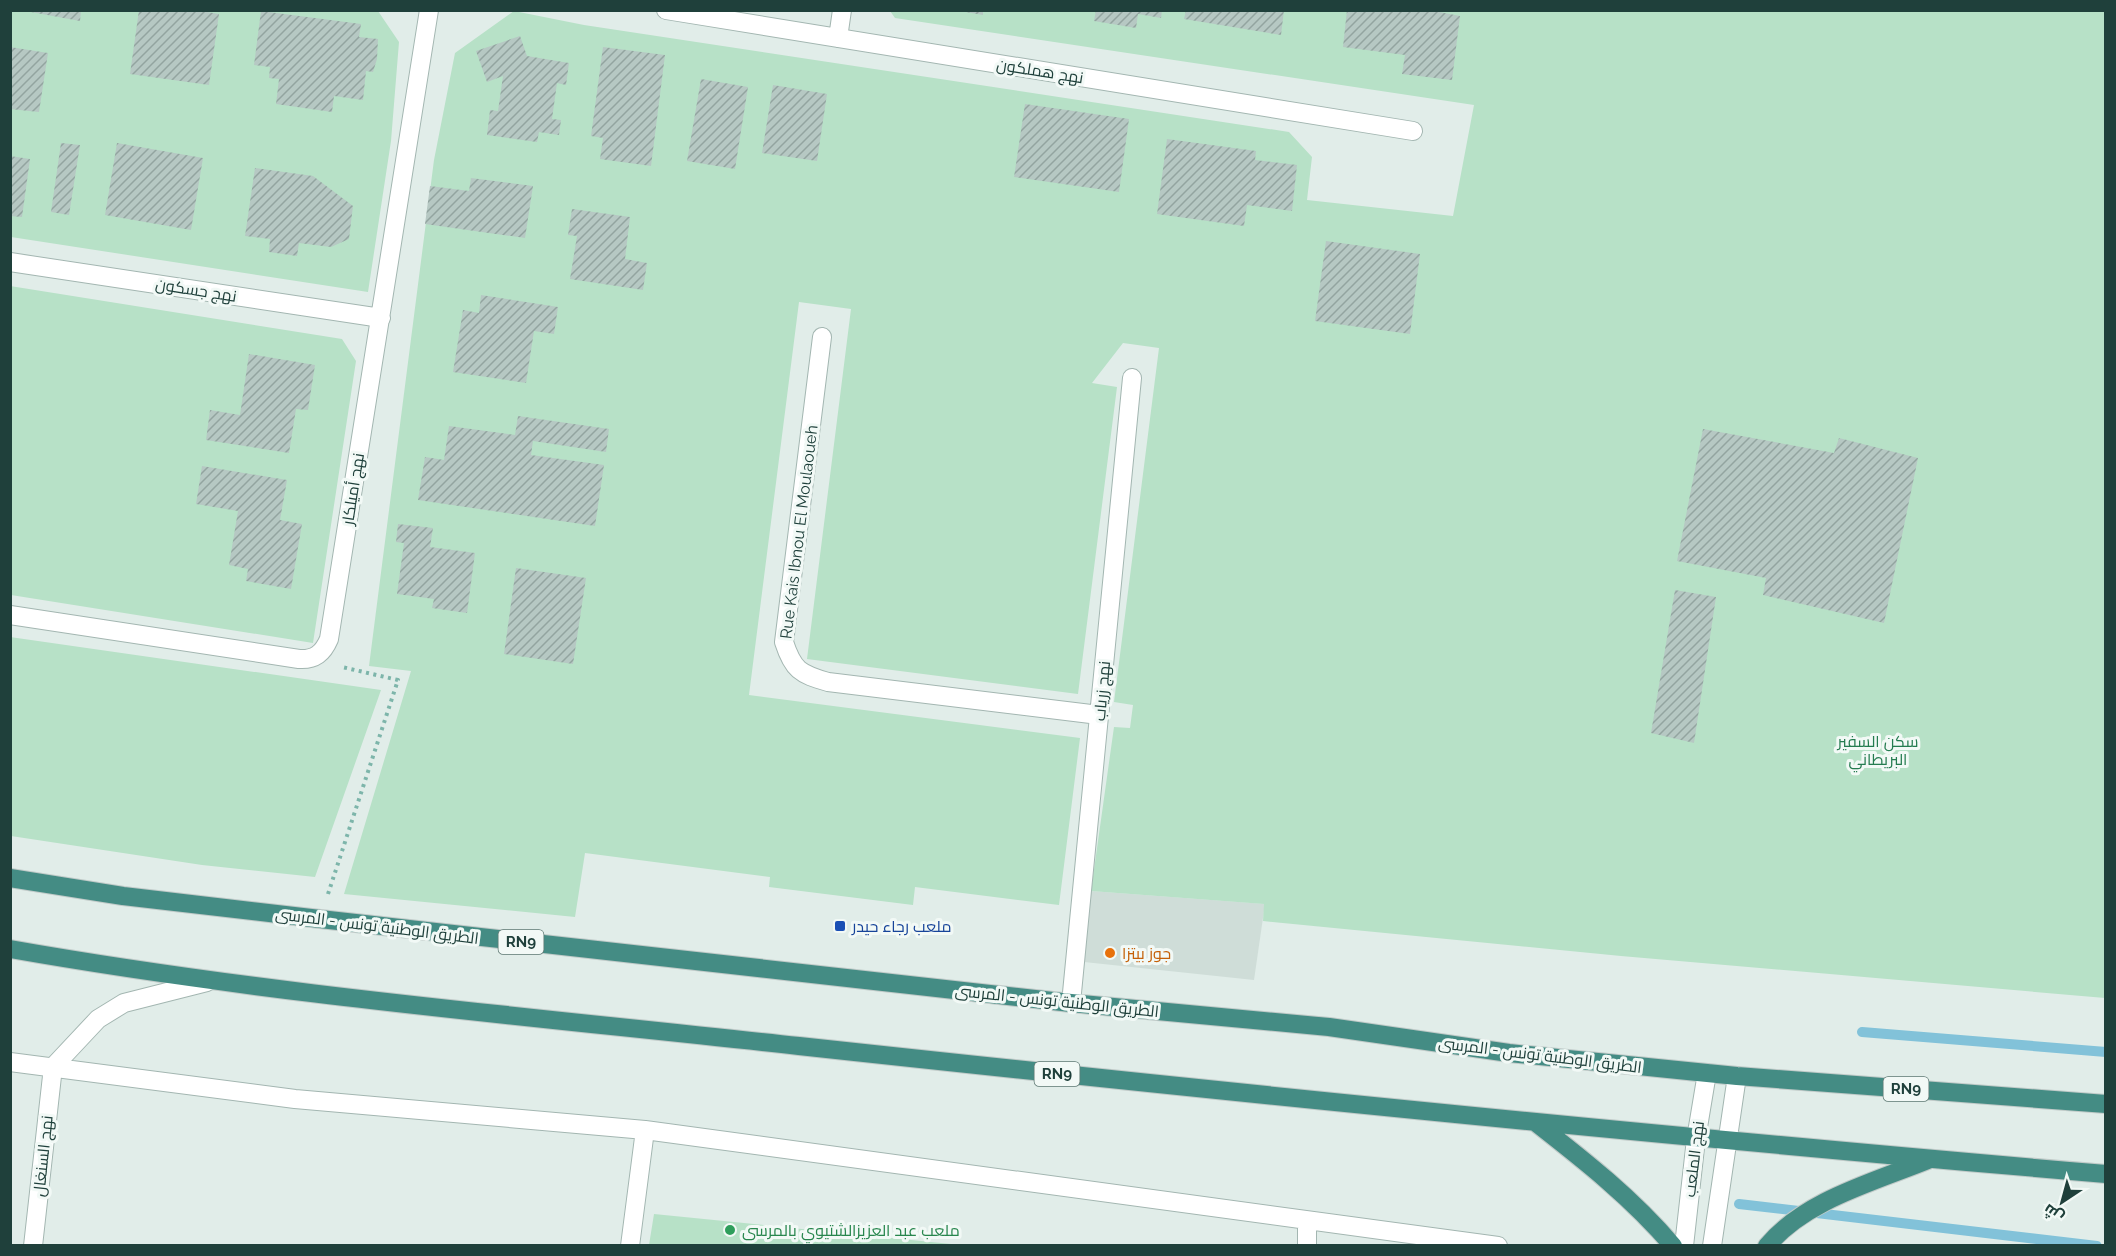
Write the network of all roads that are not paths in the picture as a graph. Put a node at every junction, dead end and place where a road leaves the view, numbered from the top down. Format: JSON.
{"nodes":[{"id":1,"x":429,"y":10,"type":"edge"},
{"id":2,"x":666,"y":10,"type":"edge"},
{"id":3,"x":842,"y":10,"type":"edge"},
{"id":4,"x":838,"y":38,"type":"junction"},
{"id":5,"x":1413,"y":131,"type":"dead end"},
{"id":6,"x":10,"y":262,"type":"edge"},
{"id":7,"x":381,"y":318,"type":"junction"},
{"id":8,"x":822,"y":337,"type":"dead end"},
{"id":9,"x":1132,"y":378,"type":"dead end"},
{"id":10,"x":10,"y":615,"type":"edge"},
{"id":11,"x":1099,"y":715,"type":"junction"},
{"id":12,"x":10,"y":878,"type":"edge"},
{"id":13,"x":10,"y":949,"type":"edge"},
{"id":14,"x":207,"y":982,"type":"junction"},
{"id":15,"x":1071,"y":1003,"type":"junction"},
{"id":16,"x":10,"y":1062,"type":"edge"},
{"id":17,"x":53,"y":1067,"type":"junction"},
{"id":18,"x":1707,"y":1073,"type":"junction"},
{"id":19,"x":1737,"y":1076,"type":"junction"},
{"id":20,"x":2106,"y":1104,"type":"edge"},
{"id":21,"x":1534,"y":1121,"type":"junction"},
{"id":22,"x":645,"y":1130,"type":"junction"},
{"id":23,"x":1696,"y":1139,"type":"junction"},
{"id":24,"x":1725,"y":1142,"type":"junction"},
{"id":25,"x":1930,"y":1159,"type":"junction"},
{"id":26,"x":2106,"y":1174,"type":"edge"},
{"id":27,"x":1307,"y":1221,"type":"junction"},
{"id":28,"x":33,"y":1245,"type":"edge"},
{"id":29,"x":630,"y":1245,"type":"edge"},
{"id":30,"x":1306,"y":1245,"type":"edge"},
{"id":31,"x":1498,"y":1245,"type":"edge"},
{"id":32,"x":1673,"y":1245,"type":"edge"},
{"id":33,"x":1684,"y":1245,"type":"edge"},
{"id":34,"x":1712,"y":1245,"type":"edge"},
{"id":35,"x":1767,"y":1245,"type":"edge"}],
"edges":[{"from":1,"to":7,"type":"street","name":"نهج أميلكار"},
{"from":2,"to":4,"type":"street","name":"نهج هملكون"},
{"from":3,"to":4,"type":"street"},
{"from":4,"to":5,"type":"street","name":"نهج هملكون"},
{"from":6,"to":7,"type":"street","name":"نهج جسكون"},
{"from":7,"to":10,"type":"street","name":"نهج أميلكار"},
{"from":8,"to":11,"type":"street","name":"Rue Kais Ibnou El Moulaoueh"},
{"from":9,"to":11,"type":"street","name":"نهج زرياب"},
{"from":11,"to":15,"type":"street","name":"نهج زرياب"},
{"from":12,"to":15,"type":"highway","name":"الطريق الوطنية تونس - المرسى","number":"RN9"},
{"from":13,"to":14,"type":"highway","number":"RN9"},
{"from":14,"to":17,"type":"street"},
{"from":14,"to":21,"type":"highway","number":"RN9"},
{"from":15,"to":18,"type":"highway","name":"الطريق الوطنية تونس - المرسى","number":"RN9"},
{"from":16,"to":17,"type":"street"},
{"from":17,"to":22,"type":"street"},
{"from":17,"to":28,"type":"street","name":"نهج السنغال"},
{"from":18,"to":19,"type":"highway","name":"الطريق الوطنية تونس - المرسى","number":"RN9"},
{"from":18,"to":23,"type":"street","name":"نهج الملعب"},
{"from":19,"to":20,"type":"highway","name":"الطريق الوطنية تونس - المرسى","number":"RN9"},
{"from":19,"to":24,"type":"street","name":"نهج الملعب"},
{"from":21,"to":23,"type":"highway","number":"RN9"},
{"from":21,"to":32,"type":"highway"},
{"from":22,"to":27,"type":"street"},
{"from":22,"to":29,"type":"street"},
{"from":23,"to":24,"type":"highway","number":"RN9"},
{"from":23,"to":33,"type":"street","name":"نهج الملعب"},
{"from":24,"to":25,"type":"highway","number":"RN9"},
{"from":24,"to":34,"type":"street","name":"نهج الملعب"},
{"from":25,"to":26,"type":"highway","number":"RN9"},
{"from":25,"to":35,"type":"highway"},
{"from":27,"to":30,"type":"street"},
{"from":27,"to":31,"type":"street"}]}
